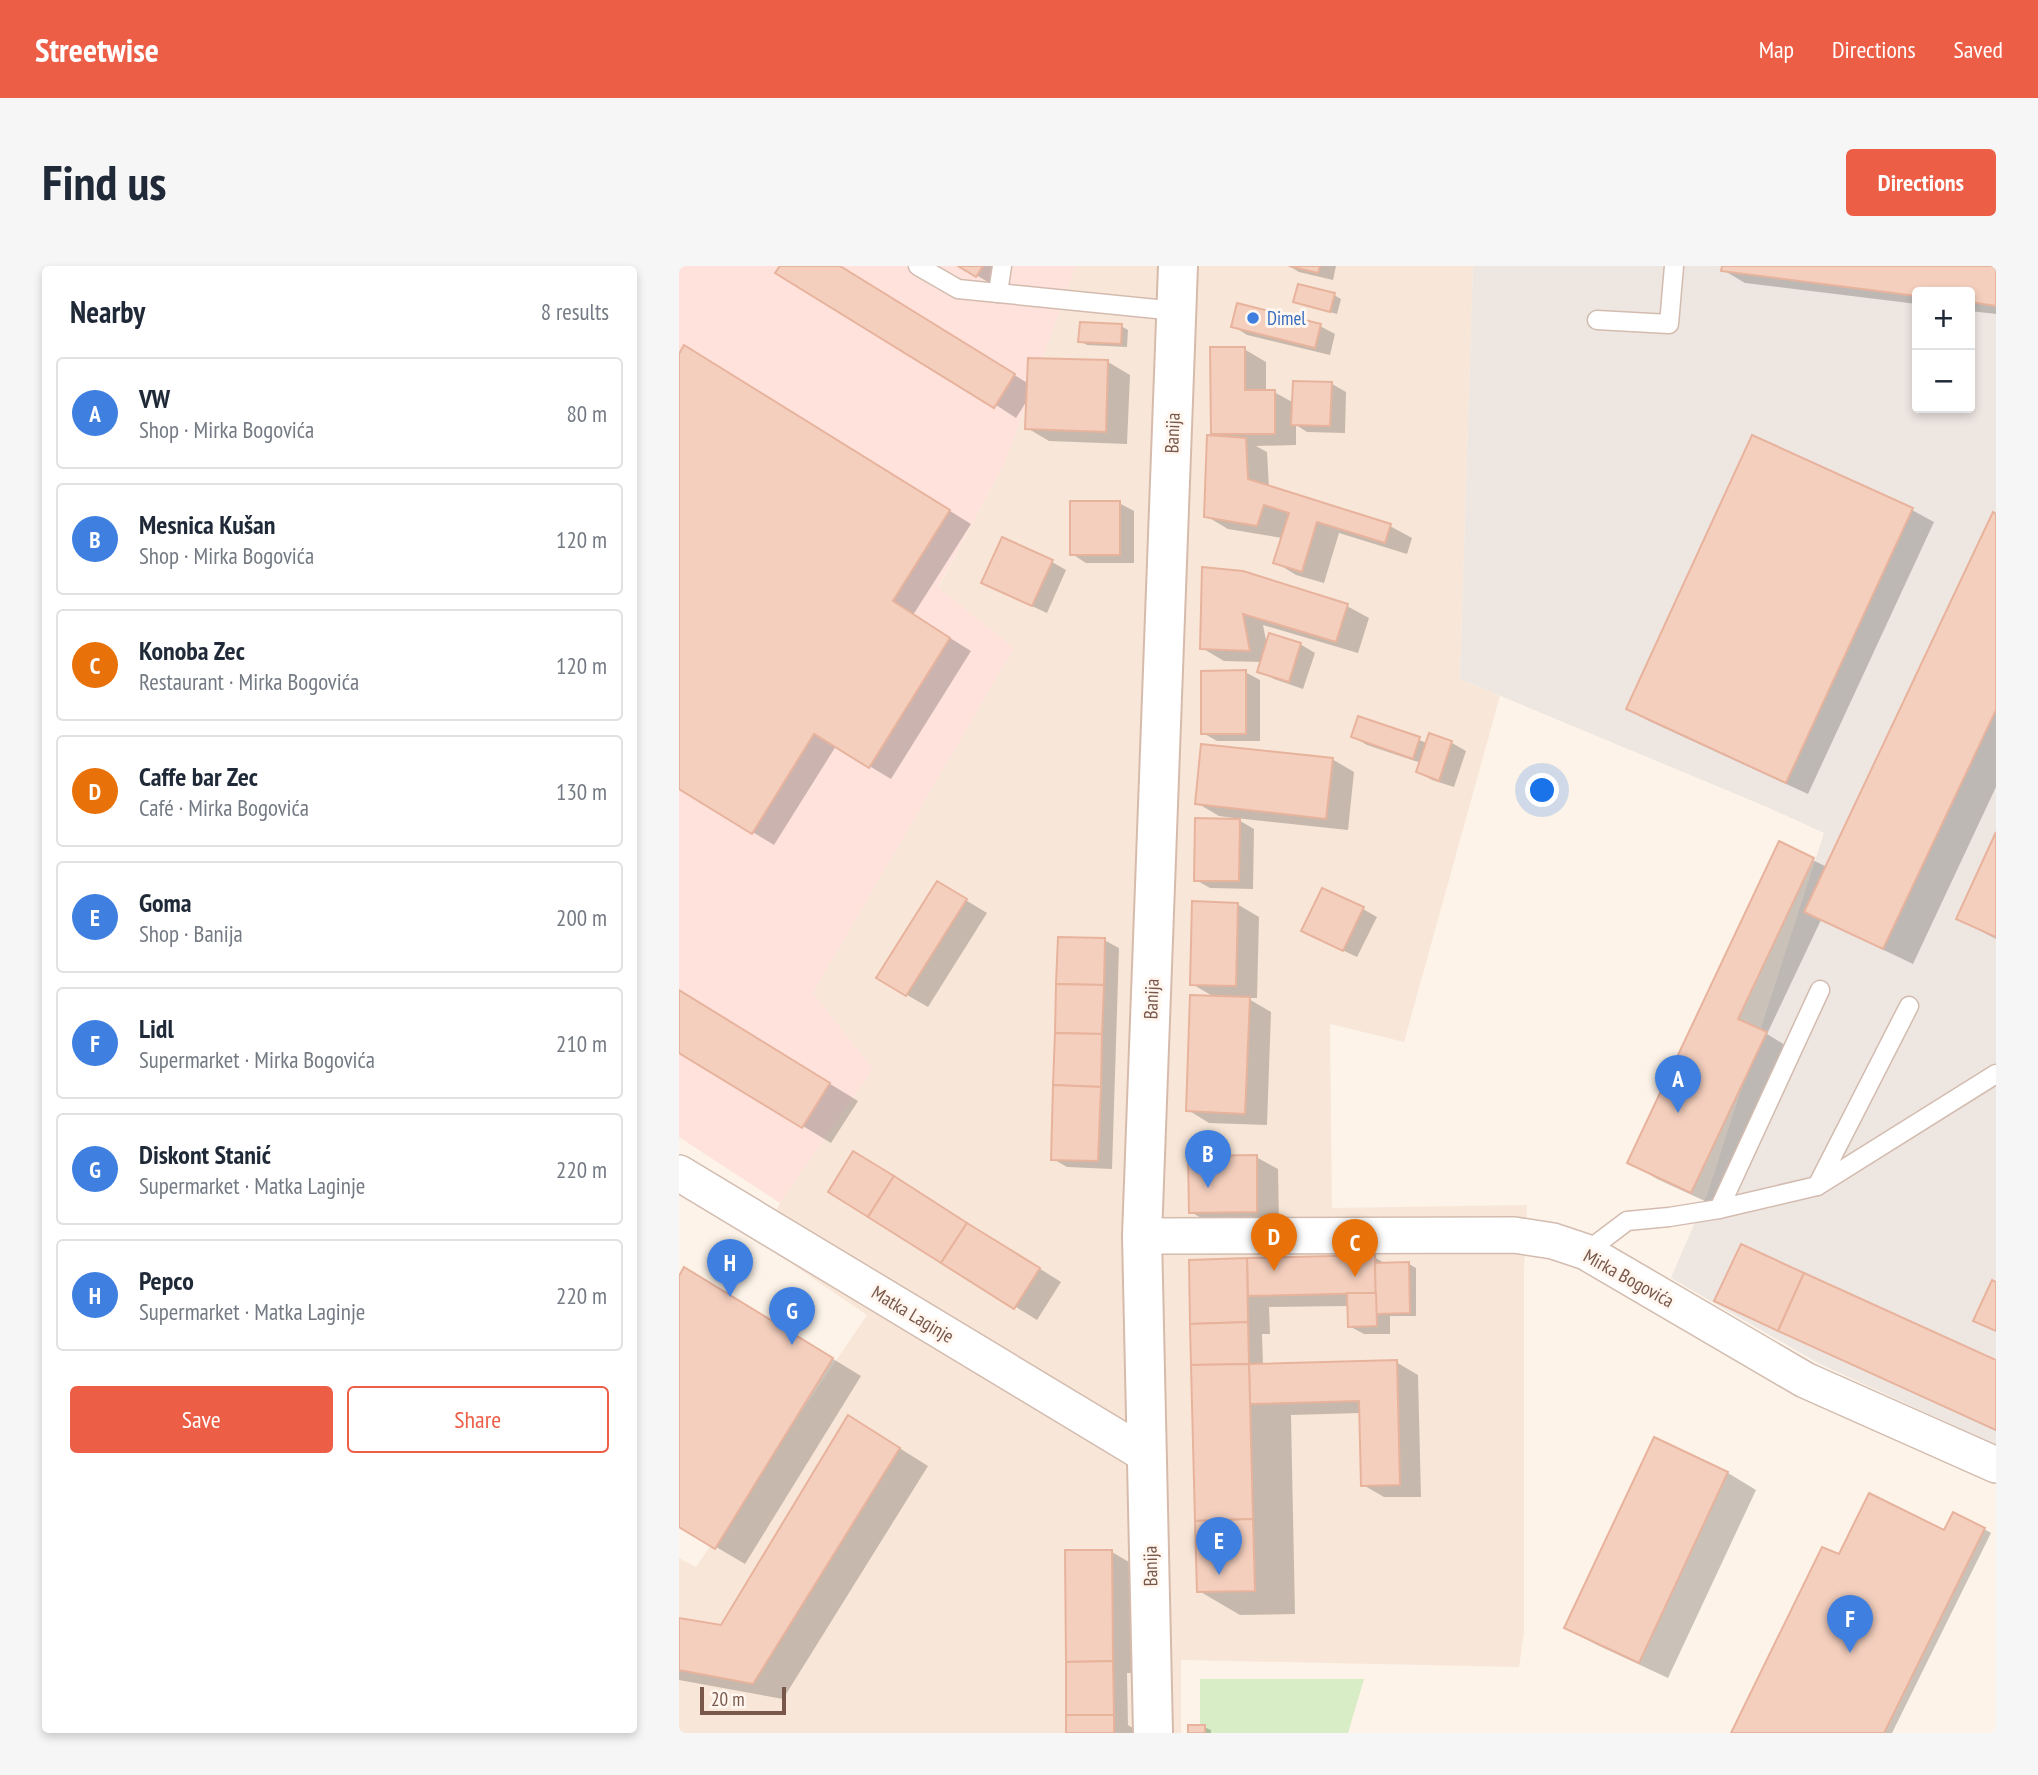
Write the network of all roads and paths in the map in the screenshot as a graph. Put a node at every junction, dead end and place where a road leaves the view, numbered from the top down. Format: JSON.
{"nodes":[{"id":1,"x":918,"y":266,"type":"edge"},
{"id":2,"x":1002,"y":266,"type":"edge"},
{"id":3,"x":1178,"y":266,"type":"edge"},
{"id":4,"x":1674,"y":266,"type":"edge"},
{"id":5,"x":998,"y":293,"type":"junction"},
{"id":6,"x":1176,"y":311,"type":"junction"},
{"id":7,"x":1597,"y":320,"type":"dead end"},
{"id":8,"x":1820,"y":990,"type":"dead end"},
{"id":9,"x":1909,"y":1006,"type":"dead end"},
{"id":10,"x":1996,"y":1074,"type":"edge"},
{"id":11,"x":679,"y":1172,"type":"edge"},
{"id":12,"x":1817,"y":1186,"type":"junction"},
{"id":13,"x":1719,"y":1209,"type":"junction"},
{"id":14,"x":1142,"y":1236,"type":"junction"},
{"id":15,"x":1587,"y":1252,"type":"junction"},
{"id":16,"x":1148,"y":1456,"type":"junction"},
{"id":17,"x":1996,"y":1465,"type":"edge"},
{"id":18,"x":1153,"y":1733,"type":"edge"}],
"edges":[{"from":1,"to":5,"type":"lane"},
{"from":2,"to":5,"type":"lane"},
{"from":3,"to":6,"type":"main road","name":"Banija"},
{"from":4,"to":7,"type":"lane"},
{"from":5,"to":6,"type":"lane"},
{"from":6,"to":14,"type":"main road","name":"Banija"},
{"from":8,"to":13,"type":"lane"},
{"from":9,"to":12,"type":"lane"},
{"from":10,"to":12,"type":"lane"},
{"from":11,"to":16,"type":"street","name":"Matka Laginje"},
{"from":12,"to":13,"type":"lane"},
{"from":13,"to":15,"type":"lane"},
{"from":14,"to":15,"type":"street","name":"Mirka Bogovića"},
{"from":14,"to":16,"type":"main road","name":"Banija"},
{"from":15,"to":17,"type":"street","name":"Mirka Bogovića"},
{"from":16,"to":18,"type":"main road","name":"Banija"}]}
